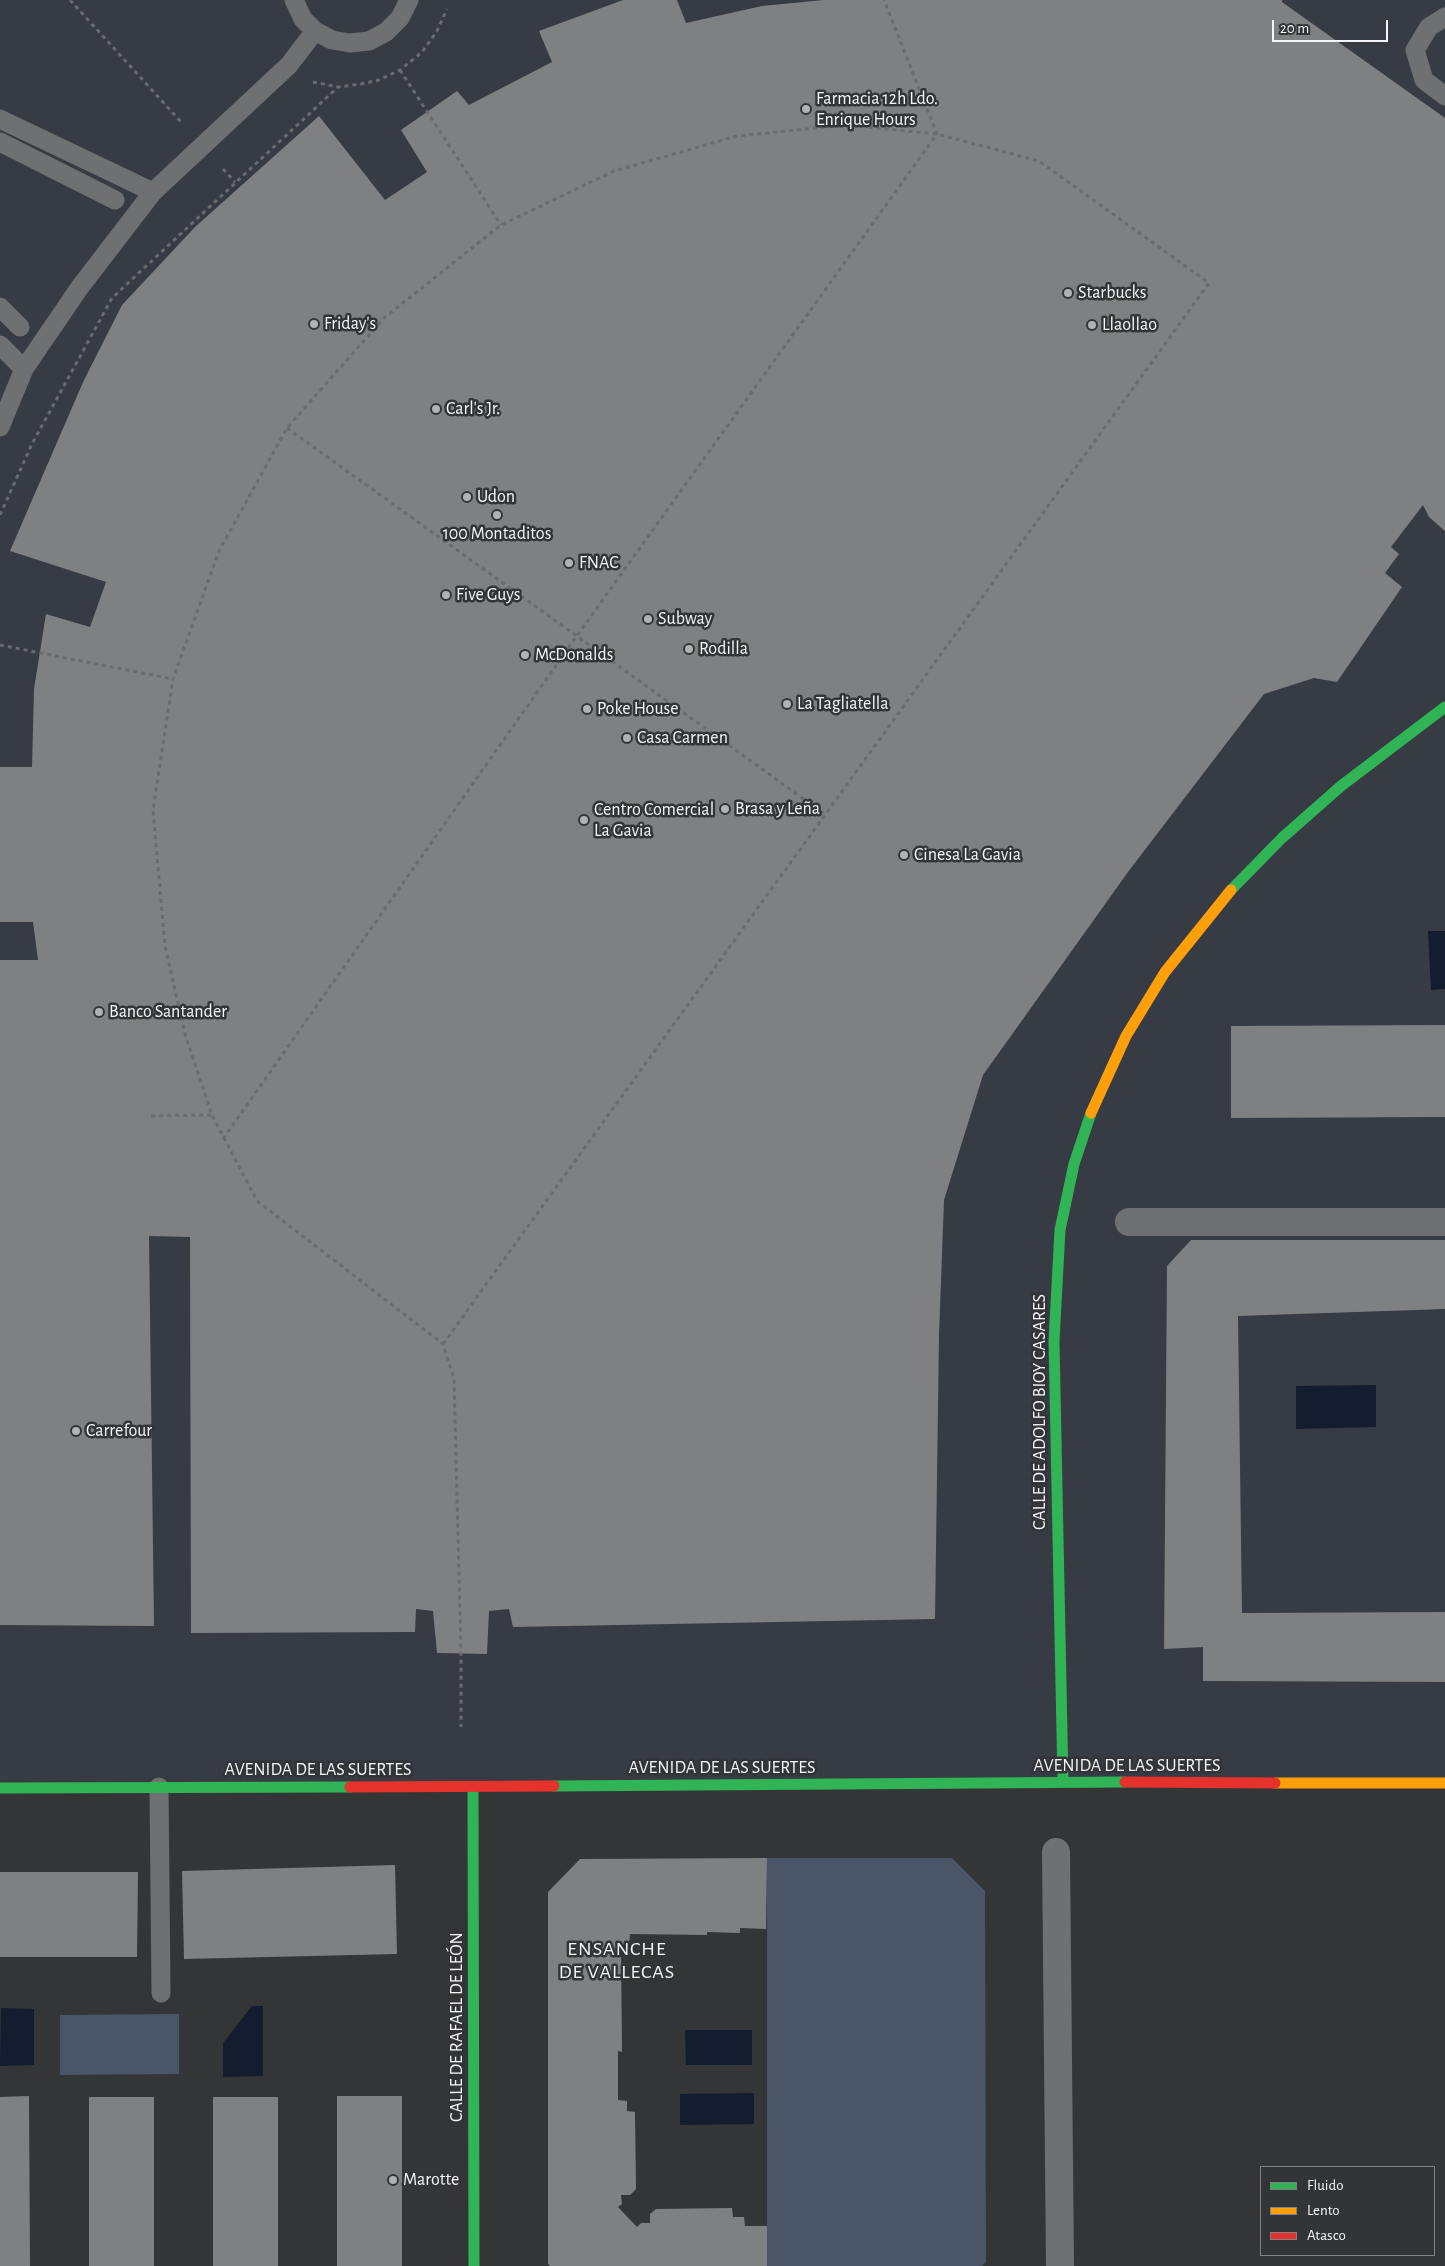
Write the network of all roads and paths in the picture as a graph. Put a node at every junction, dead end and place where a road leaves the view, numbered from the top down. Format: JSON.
{"nodes":[{"id":1,"x":70,"y":0,"type":"edge"},
{"id":2,"x":294,"y":0,"type":"edge"},
{"id":3,"x":408,"y":0,"type":"edge"},
{"id":4,"x":884,"y":0,"type":"edge"},
{"id":5,"x":1445,"y":17,"type":"edge"},
{"id":6,"x":315,"y":31,"type":"junction"},
{"id":7,"x":400,"y":70,"type":"dead end"},
{"id":8,"x":338,"y":87,"type":"dead end"},
{"id":9,"x":1445,"y":96,"type":"edge"},
{"id":10,"x":0,"y":119,"type":"edge"},
{"id":11,"x":937,"y":134,"type":"junction"},
{"id":12,"x":0,"y":142,"type":"edge"},
{"id":13,"x":203,"y":146,"type":"junction"},
{"id":14,"x":235,"y":182,"type":"junction"},
{"id":15,"x":152,"y":192,"type":"junction"},
{"id":16,"x":115,"y":200,"type":"dead end"},
{"id":17,"x":501,"y":225,"type":"junction"},
{"id":18,"x":0,"y":307,"type":"edge"},
{"id":19,"x":20,"y":327,"type":"dead end"},
{"id":20,"x":0,"y":345,"type":"edge"},
{"id":21,"x":24,"y":369,"type":"junction"},
{"id":22,"x":0,"y":427,"type":"edge"},
{"id":23,"x":287,"y":428,"type":"junction"},
{"id":24,"x":0,"y":515,"type":"edge"},
{"id":25,"x":576,"y":637,"type":"junction"},
{"id":26,"x":0,"y":645,"type":"edge"},
{"id":27,"x":173,"y":679,"type":"junction"},
{"id":28,"x":1445,"y":708,"type":"edge"},
{"id":29,"x":826,"y":815,"type":"junction"},
{"id":30,"x":151,"y":1116,"type":"dead end"},
{"id":31,"x":212,"y":1116,"type":"junction"},
{"id":32,"x":223,"y":1139,"type":"junction"},
{"id":33,"x":1129,"y":1222,"type":"dead end"},
{"id":34,"x":1445,"y":1222,"type":"edge"},
{"id":35,"x":443,"y":1344,"type":"junction"},
{"id":36,"x":461,"y":1727,"type":"dead end"},
{"id":37,"x":1063,"y":1782,"type":"junction"},
{"id":38,"x":1445,"y":1783,"type":"edge"},
{"id":39,"x":159,"y":1787,"type":"junction"},
{"id":40,"x":473,"y":1787,"type":"junction"},
{"id":41,"x":0,"y":1788,"type":"edge"},
{"id":42,"x":1056,"y":1852,"type":"dead end"},
{"id":43,"x":161,"y":1994,"type":"dead end"},
{"id":44,"x":474,"y":2266,"type":"edge"},
{"id":45,"x":1060,"y":2266,"type":"edge"}],
"edges":[{"from":1,"to":13,"type":"path"},
{"from":2,"to":6,"type":"lane"},
{"from":3,"to":6,"type":"lane"},
{"from":4,"to":11,"type":"path"},
{"from":5,"to":9,"type":"lane"},
{"from":6,"to":13,"type":"lane"},
{"from":7,"to":17,"type":"path"},
{"from":8,"to":14,"type":"path"},
{"from":10,"to":15,"type":"lane"},
{"from":11,"to":17,"type":"path"},
{"from":11,"to":25,"type":"path"},
{"from":11,"to":29,"type":"path"},
{"from":12,"to":16,"type":"lane"},
{"from":13,"to":14,"type":"path"},
{"from":13,"to":15,"type":"lane"},
{"from":14,"to":24,"type":"path"},
{"from":15,"to":21,"type":"lane"},
{"from":17,"to":23,"type":"path"},
{"from":18,"to":19,"type":"lane"},
{"from":20,"to":21,"type":"lane"},
{"from":21,"to":22,"type":"lane"},
{"from":23,"to":25,"type":"path"},
{"from":23,"to":27,"type":"path"},
{"from":25,"to":29,"type":"path"},
{"from":25,"to":32,"type":"path"},
{"from":26,"to":27,"type":"path"},
{"from":27,"to":31,"type":"path"},
{"from":28,"to":37,"type":"street","name":"CALLE DE ADOLFO BIOY CASARES"},
{"from":29,"to":35,"type":"path"},
{"from":30,"to":31,"type":"path"},
{"from":31,"to":32,"type":"path"},
{"from":32,"to":35,"type":"path"},
{"from":33,"to":34,"type":"street"},
{"from":35,"to":36,"type":"path"},
{"from":37,"to":38,"type":"street","name":"AVENIDA DE LAS SUERTES"},
{"from":37,"to":40,"type":"street","name":"AVENIDA DE LAS SUERTES"},
{"from":39,"to":40,"type":"street","name":"AVENIDA DE LAS SUERTES"},
{"from":39,"to":41,"type":"street","name":"AVENIDA DE LAS SUERTES"},
{"from":39,"to":43,"type":"lane"},
{"from":40,"to":44,"type":"street","name":"CALLE DE RAFAEL DE LEÓN"},
{"from":42,"to":45,"type":"street"}]}
